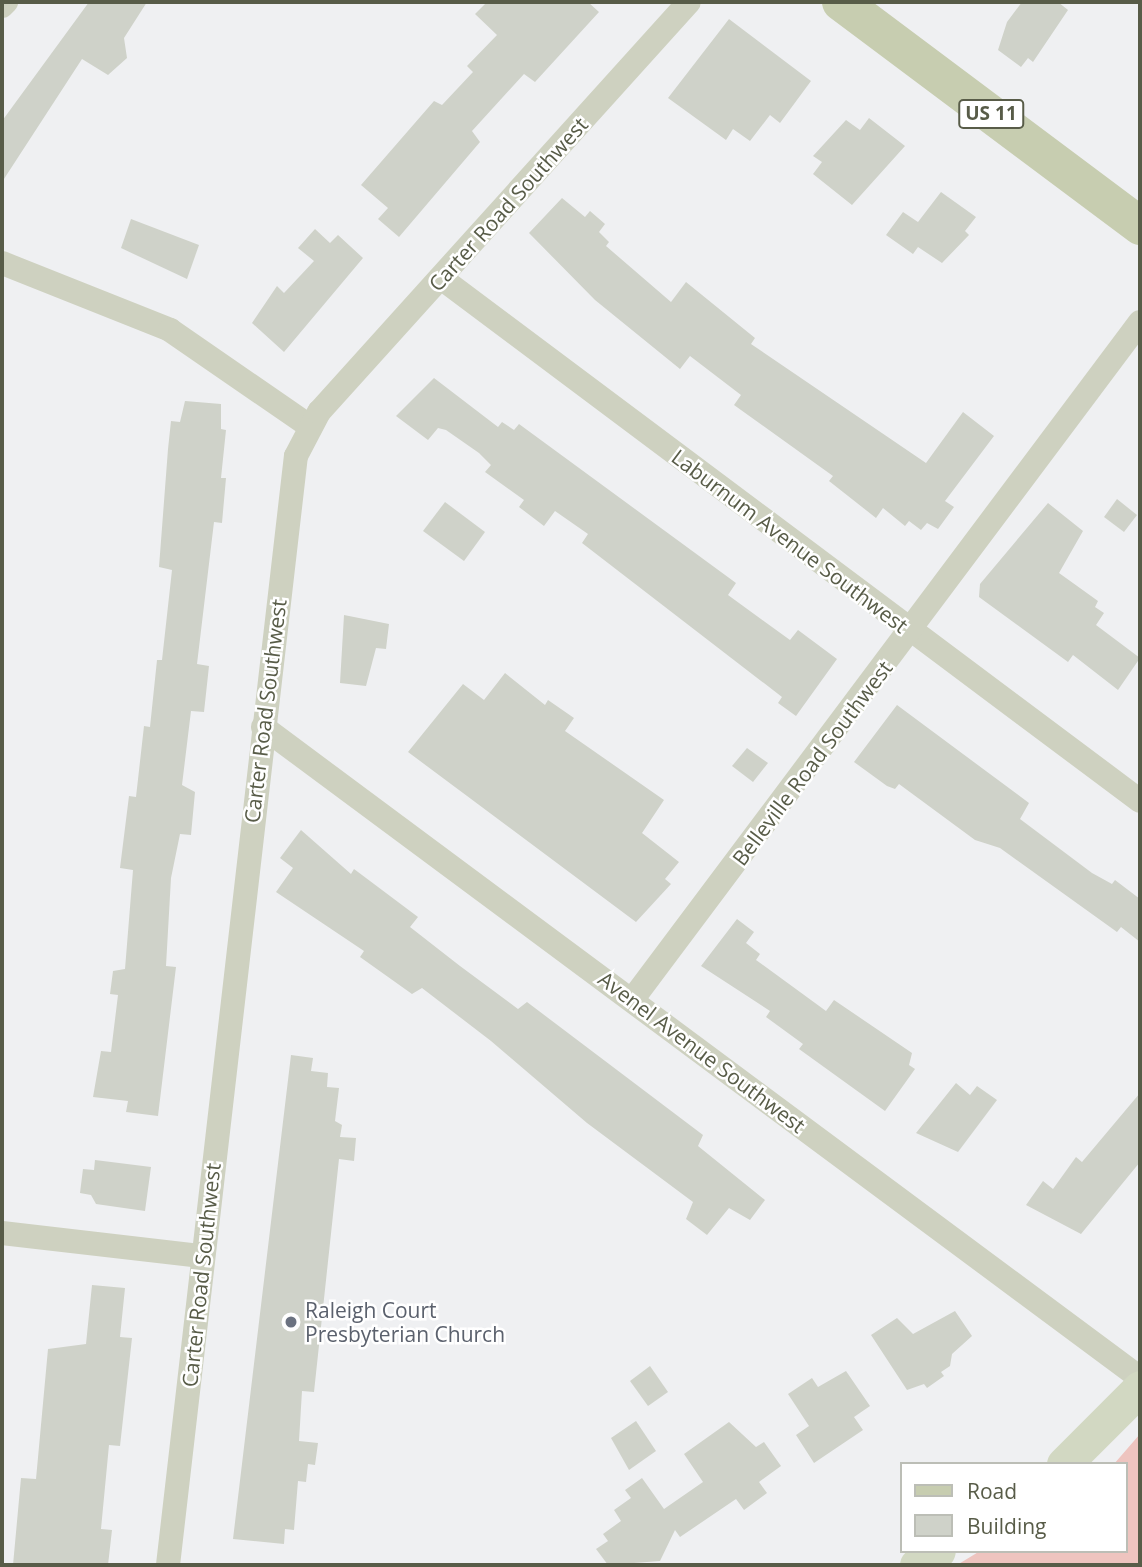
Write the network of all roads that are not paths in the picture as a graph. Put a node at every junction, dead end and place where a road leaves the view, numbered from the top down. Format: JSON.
{"nodes":[{"id":1,"x":6,"y":2,"type":"edge"},
{"id":2,"x":689,"y":2,"type":"edge"},
{"id":3,"x":841,"y":2,"type":"edge"},
{"id":4,"x":2,"y":6,"type":"edge"},
{"id":5,"x":1140,"y":226,"type":"edge"},
{"id":6,"x":2,"y":263,"type":"edge"},
{"id":7,"x":441,"y":278,"type":"junction"},
{"id":8,"x":1140,"y":322,"type":"edge"},
{"id":9,"x":309,"y":426,"type":"junction"},
{"id":10,"x":910,"y":632,"type":"junction"},
{"id":11,"x":263,"y":727,"type":"junction"},
{"id":12,"x":1140,"y":801,"type":"edge"},
{"id":13,"x":632,"y":1000,"type":"junction"},
{"id":14,"x":2,"y":1233,"type":"edge"},
{"id":15,"x":202,"y":1256,"type":"junction"},
{"id":16,"x":1140,"y":1378,"type":"edge"},
{"id":17,"x":1140,"y":1388,"type":"edge"},
{"id":18,"x":1066,"y":1462,"type":"edge"},
{"id":19,"x":935,"y":1553,"type":"edge"},
{"id":20,"x":169,"y":1565,"type":"edge"},
{"id":21,"x":917,"y":1565,"type":"edge"}],
"edges":[{"from":1,"to":4,"type":"street"},
{"from":2,"to":7,"type":"street","name":"Carter Road Southwest"},
{"from":3,"to":5,"type":"main road","number":"US 11"},
{"from":6,"to":9,"type":"street"},
{"from":7,"to":9,"type":"street","name":"Carter Road Southwest"},
{"from":7,"to":10,"type":"street","name":"Laburnum Avenue Southwest"},
{"from":8,"to":10,"type":"street","name":"Belleville Road Southwest"},
{"from":9,"to":11,"type":"street","name":"Carter Road Southwest"},
{"from":10,"to":12,"type":"street","name":"Laburnum Avenue Southwest"},
{"from":10,"to":13,"type":"street","name":"Belleville Road Southwest"},
{"from":11,"to":13,"type":"street","name":"Avenel Avenue Southwest"},
{"from":11,"to":15,"type":"street","name":"Carter Road Southwest"},
{"from":13,"to":16,"type":"street","name":"Avenel Avenue Southwest"},
{"from":14,"to":15,"type":"street"},
{"from":15,"to":20,"type":"street","name":"Carter Road Southwest"},
{"from":17,"to":18,"type":"street"},
{"from":19,"to":21,"type":"street"}]}
